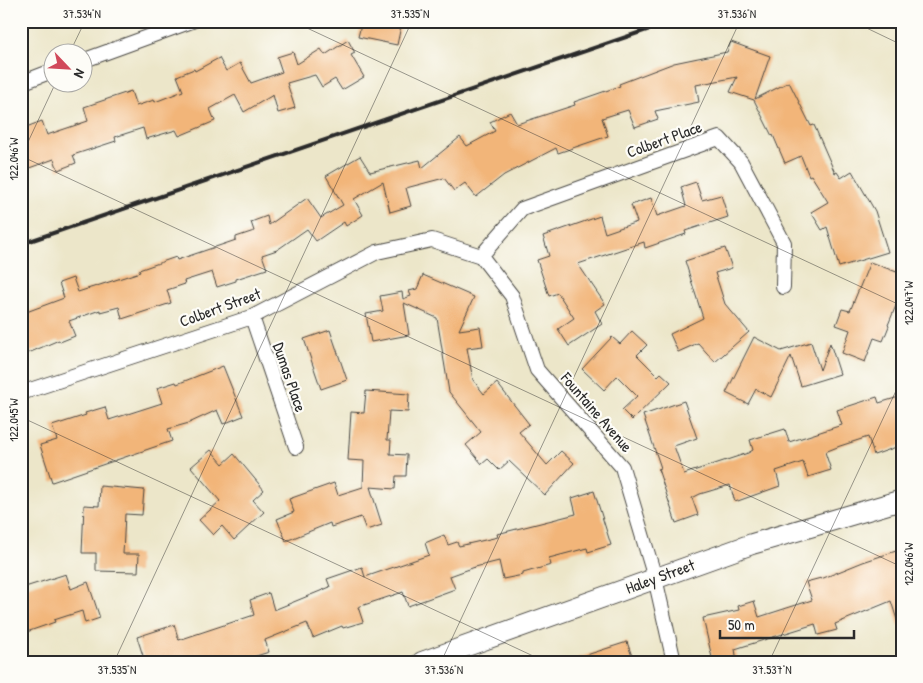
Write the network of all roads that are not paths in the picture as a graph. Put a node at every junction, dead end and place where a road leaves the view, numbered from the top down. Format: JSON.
{"nodes":[{"id":1,"x":192,"y":21,"type":"edge"},
{"id":2,"x":92,"y":56,"type":"edge"},
{"id":3,"x":42,"y":75,"type":"edge"},
{"id":4,"x":21,"y":82,"type":"edge"},
{"id":5,"x":481,"y":256,"type":"junction"},
{"id":6,"x":783,"y":287,"type":"dead end"},
{"id":7,"x":252,"y":317,"type":"junction"},
{"id":8,"x":21,"y":393,"type":"edge"},
{"id":9,"x":296,"y":448,"type":"dead end"},
{"id":10,"x":902,"y":500,"type":"edge"},
{"id":11,"x":655,"y":578,"type":"junction"},
{"id":12,"x":422,"y":662,"type":"edge"},
{"id":13,"x":674,"y":662,"type":"edge"}],
"edges":[{"from":1,"to":2,"type":"street"},
{"from":3,"to":4,"type":"street"},
{"from":5,"to":6,"type":"street","name":"Colbert Place"},
{"from":5,"to":7,"type":"street","name":"Colbert Street"},
{"from":5,"to":11,"type":"street","name":"Fountaine Avenue"},
{"from":7,"to":8,"type":"street","name":"Colbert Street"},
{"from":7,"to":9,"type":"street","name":"Dumas Place"},
{"from":10,"to":11,"type":"street","name":"Haley Street"},
{"from":11,"to":12,"type":"street","name":"Haley Street"},
{"from":11,"to":13,"type":"street","name":"Fountaine Avenue"}]}
